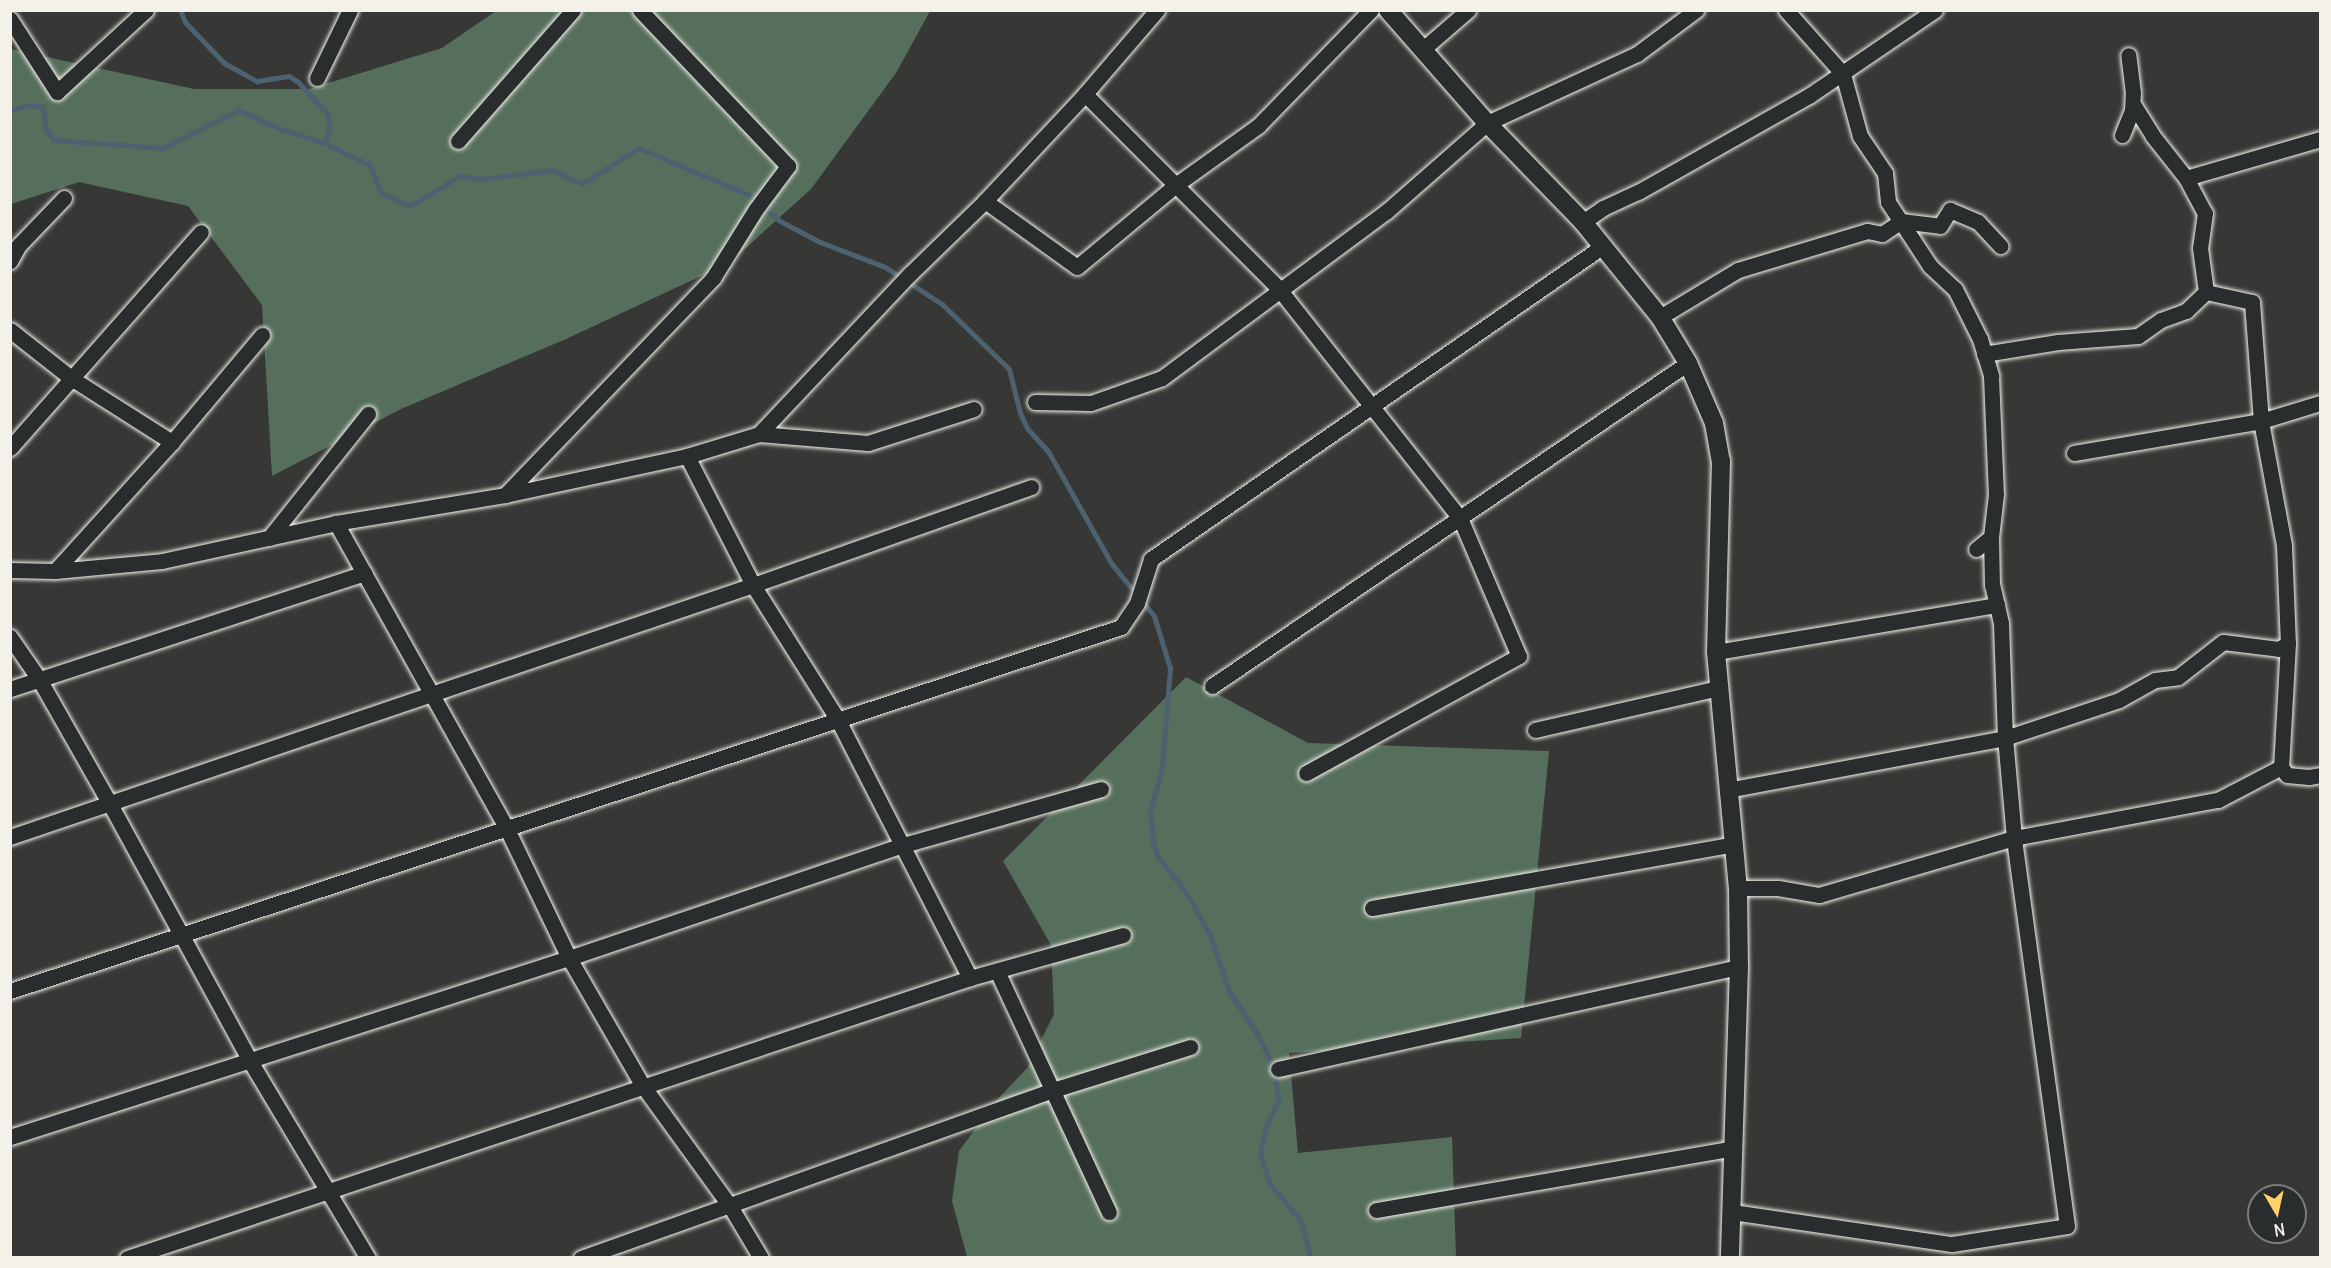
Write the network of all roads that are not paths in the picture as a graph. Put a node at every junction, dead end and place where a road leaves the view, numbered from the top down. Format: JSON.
{"nodes":[{"id":1,"x":146,"y":10,"type":"edge"},
{"id":2,"x":350,"y":10,"type":"edge"},
{"id":3,"x":573,"y":10,"type":"edge"},
{"id":4,"x":640,"y":10,"type":"edge"},
{"id":5,"x":1157,"y":10,"type":"edge"},
{"id":6,"x":1371,"y":10,"type":"edge"},
{"id":7,"x":1388,"y":10,"type":"edge"},
{"id":8,"x":1468,"y":10,"type":"edge"},
{"id":9,"x":1696,"y":10,"type":"edge"},
{"id":10,"x":1786,"y":10,"type":"edge"},
{"id":11,"x":1935,"y":10,"type":"edge"},
{"id":12,"x":10,"y":19,"type":"edge"},
{"id":13,"x":1422,"y":50,"type":"junction"},
{"id":14,"x":2128,"y":55,"type":"dead end"},
{"id":15,"x":1843,"y":74,"type":"junction"},
{"id":16,"x":317,"y":78,"type":"dead end"},
{"id":17,"x":1085,"y":94,"type":"junction"},
{"id":18,"x":2133,"y":104,"type":"junction"},
{"id":19,"x":1487,"y":123,"type":"junction"},
{"id":20,"x":2122,"y":135,"type":"dead end"},
{"id":21,"x":2320,"y":139,"type":"edge"},
{"id":22,"x":458,"y":141,"type":"dead end"},
{"id":23,"x":2186,"y":178,"type":"junction"},
{"id":24,"x":1177,"y":184,"type":"junction"},
{"id":25,"x":64,"y":198,"type":"dead end"},
{"id":26,"x":985,"y":201,"type":"junction"},
{"id":27,"x":1900,"y":221,"type":"junction"},
{"id":28,"x":1583,"y":222,"type":"junction"},
{"id":29,"x":201,"y":232,"type":"dead end"},
{"id":30,"x":1603,"y":246,"type":"junction"},
{"id":31,"x":2000,"y":246,"type":"dead end"},
{"id":32,"x":10,"y":261,"type":"edge"},
{"id":33,"x":1279,"y":289,"type":"junction"},
{"id":34,"x":2206,"y":292,"type":"junction"},
{"id":35,"x":1660,"y":317,"type":"junction"},
{"id":36,"x":10,"y":330,"type":"edge"},
{"id":37,"x":262,"y":335,"type":"dead end"},
{"id":38,"x":1984,"y":354,"type":"junction"},
{"id":39,"x":1688,"y":363,"type":"junction"},
{"id":40,"x":71,"y":378,"type":"junction"},
{"id":41,"x":1035,"y":402,"type":"dead end"},
{"id":42,"x":2320,"y":403,"type":"edge"},
{"id":43,"x":1371,"y":405,"type":"junction"},
{"id":44,"x":974,"y":409,"type":"dead end"},
{"id":45,"x":368,"y":414,"type":"dead end"},
{"id":46,"x":2261,"y":421,"type":"junction"},
{"id":47,"x":759,"y":434,"type":"junction"},
{"id":48,"x":172,"y":442,"type":"junction"},
{"id":49,"x":10,"y":448,"type":"edge"},
{"id":50,"x":2074,"y":453,"type":"dead end"},
{"id":51,"x":687,"y":456,"type":"junction"},
{"id":52,"x":1031,"y":487,"type":"dead end"},
{"id":53,"x":505,"y":495,"type":"junction"},
{"id":54,"x":1460,"y":518,"type":"junction"},
{"id":55,"x":336,"y":523,"type":"junction"},
{"id":56,"x":1991,"y":537,"type":"junction"},
{"id":57,"x":269,"y":538,"type":"junction"},
{"id":58,"x":1976,"y":549,"type":"dead end"},
{"id":59,"x":10,"y":570,"type":"edge"},
{"id":60,"x":56,"y":571,"type":"junction"},
{"id":61,"x":364,"y":573,"type":"junction"},
{"id":62,"x":753,"y":585,"type":"junction"},
{"id":63,"x":1997,"y":605,"type":"junction"},
{"id":64,"x":10,"y":637,"type":"edge"},
{"id":65,"x":2288,"y":643,"type":"junction"},
{"id":66,"x":1716,"y":652,"type":"junction"},
{"id":67,"x":39,"y":679,"type":"junction"},
{"id":68,"x":1212,"y":686,"type":"dead end"},
{"id":69,"x":1719,"y":688,"type":"junction"},
{"id":70,"x":10,"y":689,"type":"edge"},
{"id":71,"x":433,"y":694,"type":"junction"},
{"id":72,"x":838,"y":720,"type":"junction"},
{"id":73,"x":1535,"y":730,"type":"dead end"},
{"id":74,"x":2005,"y":738,"type":"junction"},
{"id":75,"x":2281,"y":767,"type":"junction"},
{"id":76,"x":1306,"y":773,"type":"dead end"},
{"id":77,"x":2320,"y":775,"type":"edge"},
{"id":78,"x":1101,"y":789,"type":"dead end"},
{"id":79,"x":1727,"y":790,"type":"junction"},
{"id":80,"x":110,"y":804,"type":"junction"},
{"id":81,"x":506,"y":827,"type":"junction"},
{"id":82,"x":10,"y":837,"type":"edge"},
{"id":83,"x":2014,"y":838,"type":"junction"},
{"id":84,"x":1734,"y":844,"type":"junction"},
{"id":85,"x":900,"y":846,"type":"junction"},
{"id":86,"x":1738,"y":888,"type":"junction"},
{"id":87,"x":1372,"y":908,"type":"dead end"},
{"id":88,"x":1123,"y":935,"type":"dead end"},
{"id":89,"x":182,"y":937,"type":"junction"},
{"id":90,"x":569,"y":958,"type":"junction"},
{"id":91,"x":1739,"y":967,"type":"junction"},
{"id":92,"x":997,"y":971,"type":"junction"},
{"id":93,"x":970,"y":978,"type":"junction"},
{"id":94,"x":10,"y":991,"type":"edge"},
{"id":95,"x":1190,"y":1047,"type":"dead end"},
{"id":96,"x":250,"y":1061,"type":"junction"},
{"id":97,"x":1278,"y":1069,"type":"dead end"},
{"id":98,"x":643,"y":1086,"type":"junction"},
{"id":99,"x":1053,"y":1090,"type":"junction"},
{"id":100,"x":10,"y":1137,"type":"edge"},
{"id":101,"x":1734,"y":1148,"type":"junction"},
{"id":102,"x":327,"y":1191,"type":"junction"},
{"id":103,"x":730,"y":1206,"type":"junction"},
{"id":104,"x":1376,"y":1210,"type":"dead end"},
{"id":105,"x":1109,"y":1212,"type":"dead end"},
{"id":106,"x":1732,"y":1212,"type":"junction"},
{"id":107,"x":127,"y":1257,"type":"edge"},
{"id":108,"x":368,"y":1257,"type":"edge"},
{"id":109,"x":581,"y":1257,"type":"edge"},
{"id":110,"x":761,"y":1257,"type":"edge"},
{"id":111,"x":1730,"y":1257,"type":"edge"}],
"edges":[{"from":1,"to":12,"type":"street"},
{"from":2,"to":16,"type":"street"},
{"from":3,"to":22,"type":"street"},
{"from":4,"to":53,"type":"street"},
{"from":5,"to":17,"type":"street"},
{"from":6,"to":24,"type":"street"},
{"from":7,"to":13,"type":"street"},
{"from":8,"to":13,"type":"street"},
{"from":9,"to":19,"type":"street"},
{"from":10,"to":15,"type":"street"},
{"from":11,"to":15,"type":"street"},
{"from":13,"to":19,"type":"street"},
{"from":14,"to":18,"type":"street"},
{"from":15,"to":27,"type":"street"},
{"from":15,"to":28,"type":"street"},
{"from":17,"to":24,"type":"street"},
{"from":17,"to":26,"type":"street"},
{"from":18,"to":20,"type":"street"},
{"from":18,"to":23,"type":"street"},
{"from":19,"to":28,"type":"street"},
{"from":19,"to":33,"type":"street"},
{"from":21,"to":23,"type":"street"},
{"from":23,"to":34,"type":"street"},
{"from":24,"to":26,"type":"street"},
{"from":24,"to":33,"type":"street"},
{"from":25,"to":32,"type":"street"},
{"from":26,"to":47,"type":"street"},
{"from":27,"to":31,"type":"street"},
{"from":27,"to":35,"type":"street"},
{"from":27,"to":38,"type":"street"},
{"from":28,"to":30,"type":"street"},
{"from":29,"to":40,"type":"street"},
{"from":30,"to":35,"type":"street"},
{"from":30,"to":43,"type":"street"},
{"from":33,"to":41,"type":"street"},
{"from":33,"to":43,"type":"street"},
{"from":34,"to":38,"type":"street"},
{"from":34,"to":46,"type":"street"},
{"from":35,"to":39,"type":"street"},
{"from":36,"to":40,"type":"street"},
{"from":37,"to":48,"type":"street"},
{"from":38,"to":56,"type":"street"},
{"from":39,"to":54,"type":"street"},
{"from":39,"to":66,"type":"street"},
{"from":40,"to":48,"type":"street"},
{"from":40,"to":49,"type":"street"},
{"from":42,"to":46,"type":"street"},
{"from":43,"to":54,"type":"street"},
{"from":43,"to":72,"type":"street"},
{"from":44,"to":47,"type":"street"},
{"from":45,"to":57,"type":"street"},
{"from":46,"to":50,"type":"street"},
{"from":46,"to":65,"type":"street"},
{"from":47,"to":51,"type":"street"},
{"from":48,"to":60,"type":"street"},
{"from":51,"to":53,"type":"street"},
{"from":51,"to":62,"type":"street"},
{"from":52,"to":62,"type":"street"},
{"from":53,"to":55,"type":"street"},
{"from":54,"to":68,"type":"street"},
{"from":54,"to":76,"type":"street"},
{"from":55,"to":57,"type":"street"},
{"from":55,"to":61,"type":"street"},
{"from":56,"to":58,"type":"street"},
{"from":56,"to":63,"type":"street"},
{"from":57,"to":60,"type":"street"},
{"from":59,"to":60,"type":"street"},
{"from":61,"to":67,"type":"street"},
{"from":61,"to":71,"type":"street"},
{"from":62,"to":71,"type":"street"},
{"from":62,"to":72,"type":"street"},
{"from":63,"to":66,"type":"street"},
{"from":63,"to":74,"type":"street"},
{"from":64,"to":67,"type":"street"},
{"from":65,"to":74,"type":"street"},
{"from":65,"to":75,"type":"street"},
{"from":66,"to":69,"type":"street"},
{"from":67,"to":70,"type":"street"},
{"from":67,"to":80,"type":"street"},
{"from":69,"to":73,"type":"street"},
{"from":69,"to":79,"type":"street"},
{"from":71,"to":80,"type":"street"},
{"from":71,"to":81,"type":"street"},
{"from":72,"to":81,"type":"street"},
{"from":72,"to":85,"type":"street"},
{"from":74,"to":79,"type":"street"},
{"from":74,"to":83,"type":"street"},
{"from":75,"to":77,"type":"street"},
{"from":75,"to":83,"type":"street"},
{"from":78,"to":85,"type":"street"},
{"from":79,"to":84,"type":"street"},
{"from":80,"to":82,"type":"street"},
{"from":80,"to":89,"type":"street"},
{"from":81,"to":89,"type":"street"},
{"from":81,"to":90,"type":"street"},
{"from":83,"to":86,"type":"street"},
{"from":83,"to":106,"type":"street"},
{"from":84,"to":86,"type":"street"},
{"from":84,"to":87,"type":"street"},
{"from":85,"to":90,"type":"street"},
{"from":85,"to":93,"type":"street"},
{"from":86,"to":91,"type":"street"},
{"from":88,"to":92,"type":"street"},
{"from":89,"to":94,"type":"street"},
{"from":89,"to":96,"type":"street"},
{"from":90,"to":96,"type":"street"},
{"from":90,"to":98,"type":"street"},
{"from":91,"to":97,"type":"street"},
{"from":91,"to":101,"type":"street"},
{"from":92,"to":93,"type":"street"},
{"from":92,"to":99,"type":"street"},
{"from":93,"to":98,"type":"street"},
{"from":95,"to":99,"type":"street"},
{"from":96,"to":100,"type":"street"},
{"from":96,"to":102,"type":"street"},
{"from":98,"to":102,"type":"street"},
{"from":98,"to":103,"type":"street"},
{"from":99,"to":103,"type":"street"},
{"from":99,"to":105,"type":"street"},
{"from":101,"to":104,"type":"street"},
{"from":101,"to":106,"type":"street"},
{"from":102,"to":107,"type":"street"},
{"from":102,"to":108,"type":"street"},
{"from":103,"to":109,"type":"street"},
{"from":103,"to":110,"type":"street"},
{"from":106,"to":111,"type":"street"}]}
